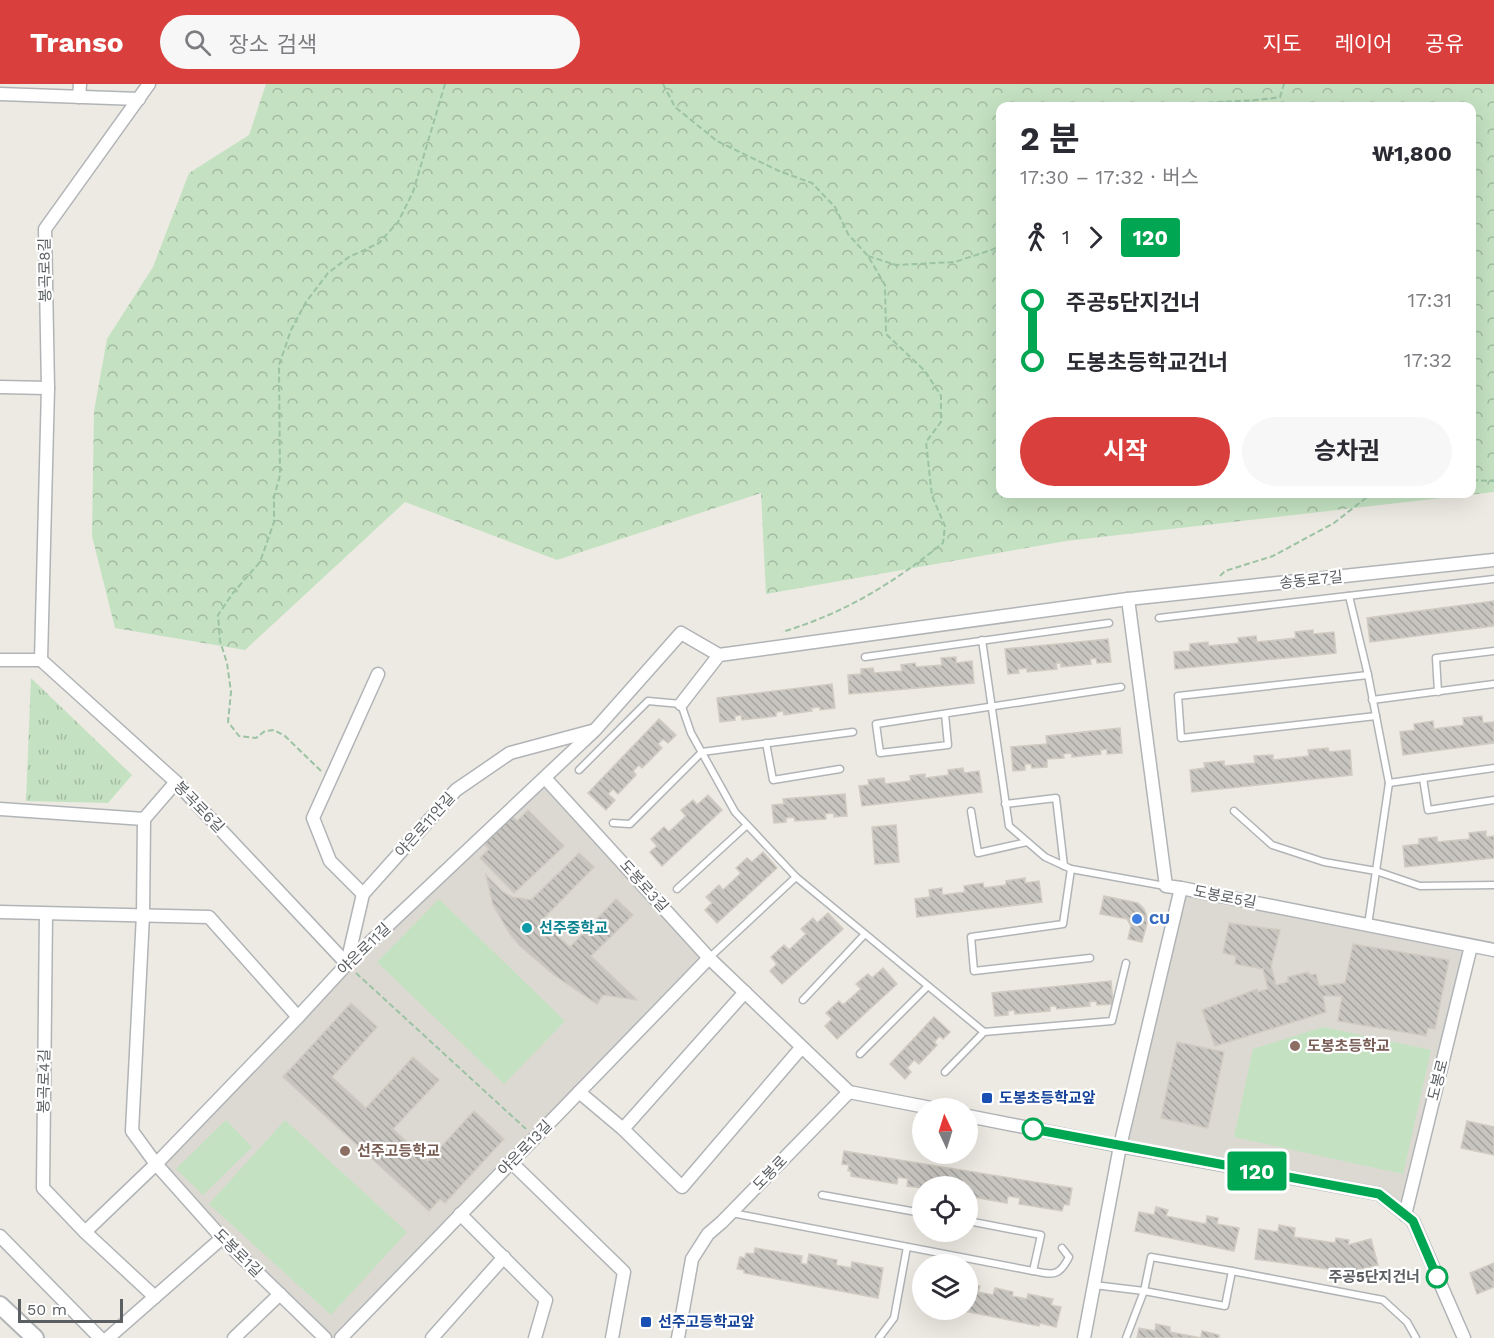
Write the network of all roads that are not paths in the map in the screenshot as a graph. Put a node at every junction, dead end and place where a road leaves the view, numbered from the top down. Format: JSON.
{"nodes":[{"id":1,"x":149,"y":84,"type":"edge"},
{"id":2,"x":80,"y":90,"type":"edge"},
{"id":3,"x":0,"y":94,"type":"edge"},
{"id":4,"x":139,"y":99,"type":"junction"},
{"id":5,"x":0,"y":387,"type":"edge"},
{"id":6,"x":48,"y":388,"type":"junction"},
{"id":7,"x":1494,"y":560,"type":"edge"},
{"id":8,"x":1494,"y":579,"type":"edge"},
{"id":9,"x":1349,"y":596,"type":"junction"},
{"id":10,"x":1128,"y":599,"type":"junction"},
{"id":11,"x":1159,"y":618,"type":"dead end"},
{"id":12,"x":1109,"y":623,"type":"dead end"},
{"id":13,"x":982,"y":640,"type":"junction"},
{"id":14,"x":1494,"y":651,"type":"edge"},
{"id":15,"x":719,"y":656,"type":"junction"},
{"id":16,"x":865,"y":657,"type":"dead end"},
{"id":17,"x":0,"y":660,"type":"edge"},
{"id":18,"x":41,"y":660,"type":"junction"},
{"id":19,"x":378,"y":674,"type":"dead end"},
{"id":20,"x":1368,"y":675,"type":"junction"},
{"id":21,"x":1494,"y":684,"type":"edge"},
{"id":22,"x":1121,"y":687,"type":"dead end"},
{"id":23,"x":1438,"y":692,"type":"junction"},
{"id":24,"x":1372,"y":700,"type":"junction"},
{"id":25,"x":681,"y":704,"type":"junction"},
{"id":26,"x":991,"y":707,"type":"junction"},
{"id":27,"x":945,"y":714,"type":"junction"},
{"id":28,"x":1376,"y":717,"type":"junction"},
{"id":29,"x":595,"y":730,"type":"junction"},
{"id":30,"x":853,"y":732,"type":"dead end"},
{"id":31,"x":766,"y":743,"type":"junction"},
{"id":32,"x":702,"y":752,"type":"junction"},
{"id":33,"x":1494,"y":768,"type":"edge"},
{"id":34,"x":840,"y":769,"type":"dead end"},
{"id":35,"x":579,"y":770,"type":"dead end"},
{"id":36,"x":545,"y":778,"type":"junction"},
{"id":37,"x":1423,"y":778,"type":"junction"},
{"id":38,"x":176,"y":782,"type":"junction"},
{"id":39,"x":1389,"y":783,"type":"junction"},
{"id":40,"x":1494,"y":800,"type":"edge"},
{"id":41,"x":1005,"y":804,"type":"junction"},
{"id":42,"x":0,"y":809,"type":"edge"},
{"id":43,"x":971,"y":811,"type":"dead end"},
{"id":44,"x":1234,"y":811,"type":"dead end"},
{"id":45,"x":144,"y":819,"type":"junction"},
{"id":46,"x":613,"y":823,"type":"dead end"},
{"id":47,"x":747,"y":825,"type":"junction"},
{"id":48,"x":1027,"y":842,"type":"junction"},
{"id":49,"x":1064,"y":866,"type":"junction"},
{"id":50,"x":1071,"y":869,"type":"junction"},
{"id":51,"x":1376,"y":871,"type":"junction"},
{"id":52,"x":796,"y":877,"type":"junction"},
{"id":53,"x":1494,"y":885,"type":"edge"},
{"id":54,"x":1166,"y":886,"type":"junction"},
{"id":55,"x":1181,"y":888,"type":"junction"},
{"id":56,"x":677,"y":890,"type":"dead end"},
{"id":57,"x":363,"y":894,"type":"junction"},
{"id":58,"x":0,"y":912,"type":"edge"},
{"id":59,"x":46,"y":914,"type":"junction"},
{"id":60,"x":142,"y":915,"type":"junction"},
{"id":61,"x":1367,"y":925,"type":"junction"},
{"id":62,"x":865,"y":934,"type":"junction"},
{"id":63,"x":1471,"y":946,"type":"junction"},
{"id":64,"x":1494,"y":950,"type":"edge"},
{"id":65,"x":709,"y":958,"type":"junction"},
{"id":66,"x":1090,"y":958,"type":"dead end"},
{"id":67,"x":1126,"y":963,"type":"dead end"},
{"id":68,"x":347,"y":964,"type":"junction"},
{"id":69,"x":928,"y":986,"type":"junction"},
{"id":70,"x":745,"y":992,"type":"junction"},
{"id":71,"x":803,"y":1000,"type":"dead end"},
{"id":72,"x":298,"y":1017,"type":"junction"},
{"id":73,"x":984,"y":1032,"type":"junction"},
{"id":74,"x":801,"y":1048,"type":"junction"},
{"id":75,"x":860,"y":1054,"type":"dead end"},
{"id":76,"x":945,"y":1072,"type":"dead end"},
{"id":77,"x":579,"y":1092,"type":"junction"},
{"id":78,"x":849,"y":1092,"type":"junction"},
{"id":79,"x":912,"y":1104,"type":"edge"},
{"id":80,"x":978,"y":1118,"type":"edge"},
{"id":81,"x":623,"y":1129,"type":"junction"},
{"id":82,"x":1120,"y":1146,"type":"junction"},
{"id":83,"x":511,"y":1162,"type":"junction"},
{"id":84,"x":156,"y":1164,"type":"junction"},
{"id":85,"x":822,"y":1195,"type":"dead end"},
{"id":86,"x":912,"y":1211,"type":"edge"},
{"id":87,"x":731,"y":1213,"type":"junction"},
{"id":88,"x":460,"y":1214,"type":"junction"},
{"id":89,"x":1406,"y":1215,"type":"junction"},
{"id":90,"x":978,"y":1223,"type":"edge"},
{"id":91,"x":85,"y":1232,"type":"junction"},
{"id":92,"x":0,"y":1236,"type":"edge"},
{"id":93,"x":222,"y":1238,"type":"junction"},
{"id":94,"x":907,"y":1247,"type":"junction"},
{"id":95,"x":1062,"y":1248,"type":"dead end"},
{"id":96,"x":504,"y":1257,"type":"junction"},
{"id":97,"x":1033,"y":1271,"type":"junction"},
{"id":98,"x":1232,"y":1271,"type":"junction"},
{"id":99,"x":1094,"y":1285,"type":"junction"},
{"id":100,"x":1144,"y":1291,"type":"junction"},
{"id":101,"x":280,"y":1294,"type":"junction"},
{"id":102,"x":155,"y":1297,"type":"junction"},
{"id":103,"x":0,"y":1305,"type":"edge"},
{"id":104,"x":35,"y":1338,"type":"edge"},
{"id":105,"x":100,"y":1338,"type":"edge"},
{"id":106,"x":108,"y":1338,"type":"edge"},
{"id":107,"x":234,"y":1338,"type":"edge"},
{"id":108,"x":325,"y":1338,"type":"edge"},
{"id":109,"x":341,"y":1338,"type":"edge"},
{"id":110,"x":432,"y":1338,"type":"edge"},
{"id":111,"x":535,"y":1338,"type":"edge"},
{"id":112,"x":612,"y":1338,"type":"edge"},
{"id":113,"x":678,"y":1338,"type":"edge"},
{"id":114,"x":879,"y":1338,"type":"edge"},
{"id":115,"x":1084,"y":1338,"type":"edge"},
{"id":116,"x":1126,"y":1338,"type":"edge"},
{"id":117,"x":1416,"y":1338,"type":"edge"},
{"id":118,"x":1464,"y":1338,"type":"edge"}],
"edges":[{"from":1,"to":4,"type":"street","name":"봉곡로8길"},
{"from":2,"to":3,"type":"street"},
{"from":2,"to":4,"type":"street"},
{"from":4,"to":6,"type":"street","name":"봉곡로8길"},
{"from":5,"to":6,"type":"street"},
{"from":6,"to":18,"type":"street"},
{"from":7,"to":10,"type":"street","name":"송동로7길"},
{"from":8,"to":9,"type":"lane"},
{"from":9,"to":11,"type":"lane"},
{"from":9,"to":20,"type":"lane"},
{"from":10,"to":15,"type":"street","name":"송동로7길"},
{"from":10,"to":54,"type":"street"},
{"from":12,"to":13,"type":"lane"},
{"from":13,"to":16,"type":"lane"},
{"from":13,"to":26,"type":"lane"},
{"from":14,"to":23,"type":"lane"},
{"from":15,"to":25,"type":"street"},
{"from":15,"to":29,"type":"street","name":"야은로11길"},
{"from":17,"to":18,"type":"street"},
{"from":18,"to":38,"type":"street","name":"봉곡로6길"},
{"from":19,"to":57,"type":"street"},
{"from":20,"to":24,"type":"lane"},
{"from":20,"to":28,"type":"lane"},
{"from":21,"to":23,"type":"lane"},
{"from":22,"to":26,"type":"lane"},
{"from":23,"to":24,"type":"lane"},
{"from":24,"to":28,"type":"lane"},
{"from":25,"to":32,"type":"lane"},
{"from":25,"to":35,"type":"lane"},
{"from":26,"to":27,"type":"lane"},
{"from":26,"to":41,"type":"lane"},
{"from":27,"to":27,"type":"lane"},
{"from":28,"to":39,"type":"lane"},
{"from":29,"to":36,"type":"street","name":"야은로11길"},
{"from":29,"to":57,"type":"street","name":"야은로11안길"},
{"from":30,"to":31,"type":"lane"},
{"from":31,"to":32,"type":"lane"},
{"from":31,"to":34,"type":"lane"},
{"from":32,"to":46,"type":"lane"},
{"from":32,"to":47,"type":"lane"},
{"from":33,"to":37,"type":"lane"},
{"from":36,"to":65,"type":"street","name":"도봉로3길"},
{"from":36,"to":68,"type":"street","name":"야은로11길"},
{"from":37,"to":39,"type":"lane"},
{"from":37,"to":40,"type":"lane"},
{"from":38,"to":45,"type":"street"},
{"from":38,"to":68,"type":"street","name":"봉곡로6길"},
{"from":39,"to":51,"type":"lane"},
{"from":41,"to":48,"type":"lane"},
{"from":41,"to":49,"type":"lane"},
{"from":42,"to":45,"type":"street"},
{"from":43,"to":48,"type":"lane"},
{"from":44,"to":51,"type":"lane"},
{"from":45,"to":60,"type":"street"},
{"from":47,"to":52,"type":"lane"},
{"from":47,"to":56,"type":"lane"},
{"from":48,"to":49,"type":"lane"},
{"from":49,"to":50,"type":"lane"},
{"from":50,"to":54,"type":"lane"},
{"from":50,"to":66,"type":"lane"},
{"from":51,"to":53,"type":"lane"},
{"from":51,"to":61,"type":"lane"},
{"from":52,"to":62,"type":"lane"},
{"from":52,"to":65,"type":"lane"},
{"from":54,"to":55,"type":"street"},
{"from":55,"to":61,"type":"street","name":"도봉로5길"},
{"from":55,"to":82,"type":"street","name":"도봉로5길"},
{"from":57,"to":68,"type":"street","name":"야은로11안길"},
{"from":58,"to":59,"type":"street"},
{"from":59,"to":60,"type":"street"},
{"from":59,"to":91,"type":"street","name":"봉곡로4길"},
{"from":60,"to":72,"type":"street"},
{"from":60,"to":84,"type":"street"},
{"from":61,"to":63,"type":"street","name":"도봉로5길"},
{"from":62,"to":69,"type":"lane"},
{"from":62,"to":71,"type":"lane"},
{"from":63,"to":64,"type":"street","name":"도봉로5길"},
{"from":63,"to":89,"type":"street","name":"도봉로"},
{"from":65,"to":70,"type":"street","name":"도봉로3길"},
{"from":65,"to":77,"type":"street","name":"야은로13길"},
{"from":67,"to":73,"type":"lane"},
{"from":68,"to":72,"type":"street","name":"야은로11길"},
{"from":69,"to":73,"type":"lane"},
{"from":69,"to":75,"type":"lane"},
{"from":70,"to":74,"type":"street","name":"도봉로3길"},
{"from":70,"to":81,"type":"street"},
{"from":72,"to":84,"type":"street","name":"야은로11길"},
{"from":73,"to":76,"type":"lane"},
{"from":74,"to":78,"type":"street","name":"도봉로3길"},
{"from":74,"to":81,"type":"street"},
{"from":77,"to":81,"type":"street"},
{"from":77,"to":83,"type":"street","name":"야은로13길"},
{"from":78,"to":79,"type":"street"},
{"from":78,"to":87,"type":"street","name":"도봉로"},
{"from":80,"to":82,"type":"street"},
{"from":82,"to":89,"type":"street"},
{"from":82,"to":99,"type":"street"},
{"from":83,"to":88,"type":"street","name":"야은로13길"},
{"from":83,"to":112,"type":"street"},
{"from":84,"to":91,"type":"street","name":"야은로11길"},
{"from":84,"to":93,"type":"street","name":"도봉로1길"},
{"from":85,"to":86,"type":"lane"},
{"from":87,"to":94,"type":"lane"},
{"from":87,"to":113,"type":"street","name":"도봉로"},
{"from":88,"to":96,"type":"street"},
{"from":88,"to":109,"type":"street","name":"야은로13길"},
{"from":89,"to":118,"type":"street"},
{"from":90,"to":97,"type":"lane"},
{"from":91,"to":102,"type":"street"},
{"from":92,"to":105,"type":"street"},
{"from":93,"to":101,"type":"street","name":"도봉로1길"},
{"from":93,"to":102,"type":"street"},
{"from":94,"to":97,"type":"lane"},
{"from":94,"to":114,"type":"lane"},
{"from":95,"to":97,"type":"lane"},
{"from":96,"to":110,"type":"street"},
{"from":96,"to":111,"type":"street"},
{"from":98,"to":100,"type":"lane"},
{"from":98,"to":100,"type":"lane"},
{"from":98,"to":117,"type":"lane"},
{"from":99,"to":100,"type":"lane"},
{"from":99,"to":115,"type":"street"},
{"from":100,"to":116,"type":"lane"},
{"from":101,"to":107,"type":"street"},
{"from":101,"to":108,"type":"street","name":"도봉로1길"},
{"from":102,"to":106,"type":"street"},
{"from":103,"to":104,"type":"street"}]}
